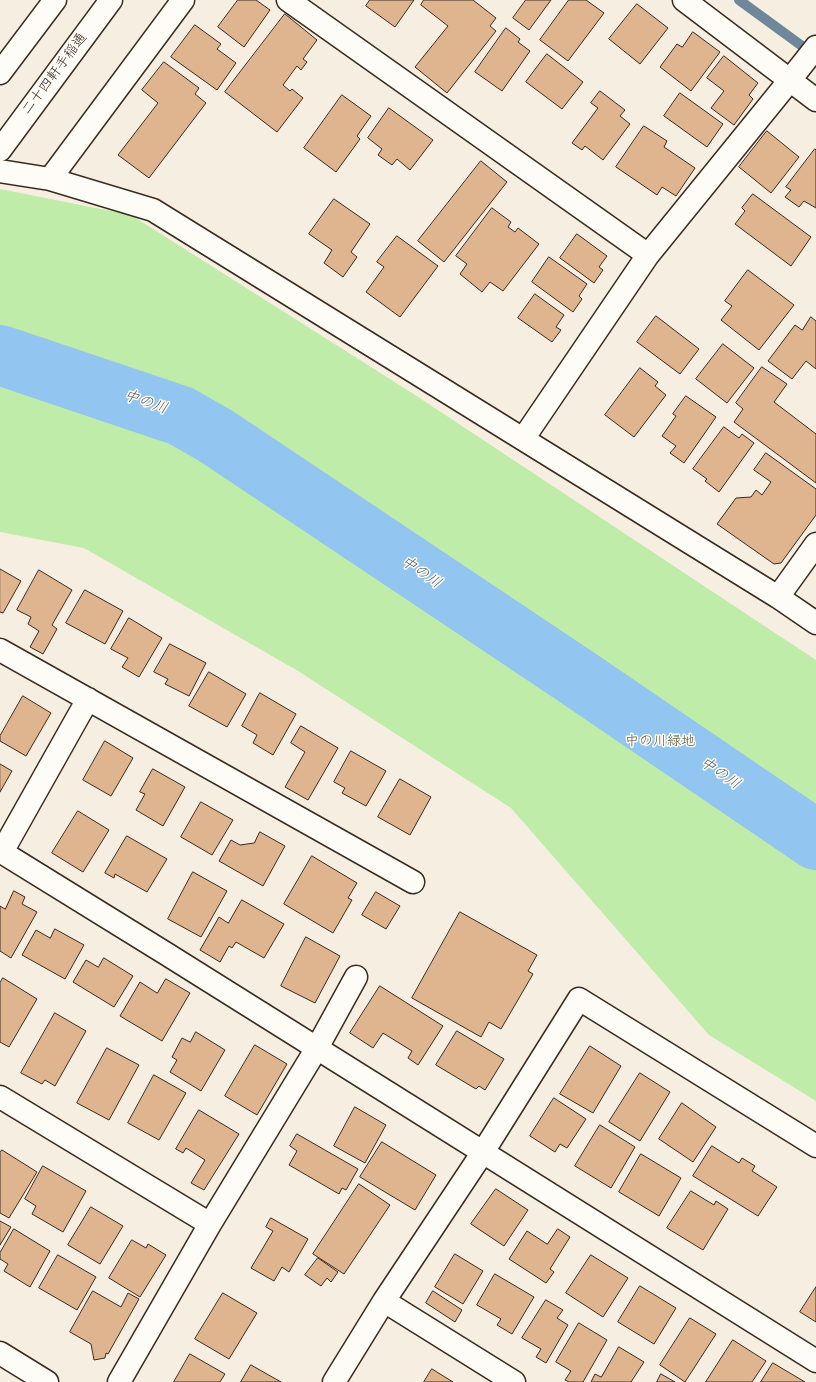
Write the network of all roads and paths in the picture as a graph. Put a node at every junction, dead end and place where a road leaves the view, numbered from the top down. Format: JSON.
{"nodes":[{"id":1,"x":55,"y":0,"type":"edge"},
{"id":2,"x":111,"y":0,"type":"edge"},
{"id":3,"x":183,"y":0,"type":"edge"},
{"id":4,"x":288,"y":0,"type":"edge"},
{"id":5,"x":684,"y":0,"type":"edge"},
{"id":6,"x":816,"y":47,"type":"edge"},
{"id":7,"x":0,"y":73,"type":"edge"},
{"id":8,"x":795,"y":73,"type":"junction"},
{"id":9,"x":816,"y":100,"type":"edge"},
{"id":10,"x":0,"y":150,"type":"edge"},
{"id":11,"x":0,"y":171,"type":"edge"},
{"id":12,"x":50,"y":179,"type":"junction"},
{"id":13,"x":648,"y":255,"type":"junction"},
{"id":14,"x":523,"y":439,"type":"junction"},
{"id":15,"x":816,"y":544,"type":"edge"},
{"id":16,"x":778,"y":597,"type":"junction"},
{"id":17,"x":816,"y":623,"type":"edge"},
{"id":18,"x":0,"y":650,"type":"edge"},
{"id":19,"x":88,"y":699,"type":"junction"},
{"id":20,"x":1,"y":852,"type":"edge"},
{"id":21,"x":413,"y":882,"type":"dead end"},
{"id":22,"x":356,"y":977,"type":"dead end"},
{"id":23,"x":317,"y":1048,"type":"junction"},
{"id":24,"x":0,"y":1096,"type":"edge"},
{"id":25,"x":816,"y":1146,"type":"edge"},
{"id":26,"x":483,"y":1152,"type":"junction"},
{"id":27,"x":210,"y":1224,"type":"junction"},
{"id":28,"x":384,"y":1301,"type":"junction"},
{"id":29,"x":0,"y":1353,"type":"edge"},
{"id":30,"x":816,"y":1361,"type":"edge"},
{"id":31,"x":47,"y":1382,"type":"edge"},
{"id":32,"x":120,"y":1382,"type":"edge"},
{"id":33,"x":334,"y":1382,"type":"edge"},
{"id":34,"x":514,"y":1382,"type":"edge"}],
"edges":[{"from":1,"to":7,"type":"street"},
{"from":2,"to":10,"type":"street","name":"二十四軒手稲通"},
{"from":3,"to":12,"type":"street"},
{"from":4,"to":13,"type":"street"},
{"from":5,"to":8,"type":"street"},
{"from":6,"to":8,"type":"street"},
{"from":8,"to":9,"type":"street"},
{"from":8,"to":13,"type":"street"},
{"from":11,"to":12,"type":"street"},
{"from":12,"to":14,"type":"street"},
{"from":13,"to":14,"type":"street"},
{"from":14,"to":16,"type":"street"},
{"from":15,"to":16,"type":"street"},
{"from":16,"to":17,"type":"street"},
{"from":18,"to":19,"type":"street"},
{"from":19,"to":20,"type":"street"},
{"from":19,"to":21,"type":"street"},
{"from":20,"to":23,"type":"street"},
{"from":22,"to":23,"type":"street"},
{"from":23,"to":26,"type":"street"},
{"from":23,"to":27,"type":"street"},
{"from":24,"to":27,"type":"street"},
{"from":25,"to":26,"type":"street"},
{"from":26,"to":28,"type":"street"},
{"from":26,"to":30,"type":"street"},
{"from":27,"to":32,"type":"street"},
{"from":28,"to":33,"type":"street"},
{"from":28,"to":34,"type":"street"},
{"from":29,"to":31,"type":"street"}]}
